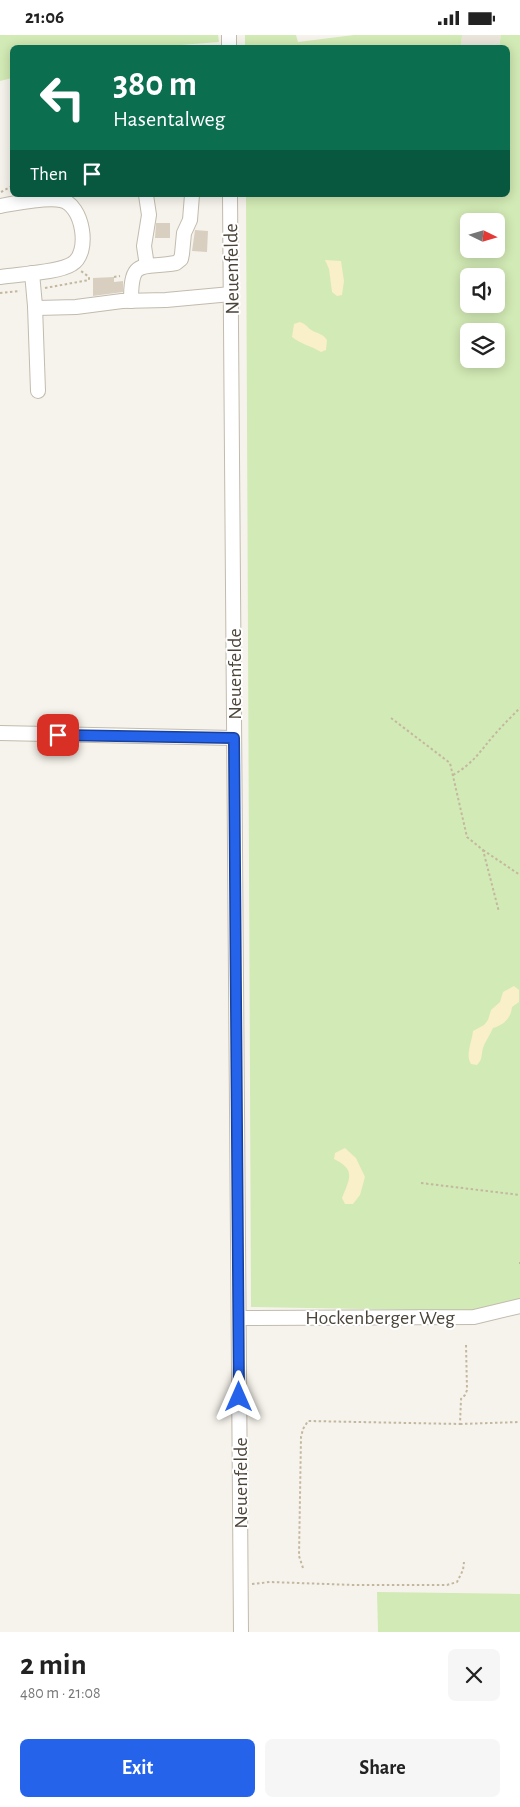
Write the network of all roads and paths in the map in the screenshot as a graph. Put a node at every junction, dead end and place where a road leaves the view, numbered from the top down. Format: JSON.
{"nodes":[{"id":1,"x":146,"y":197,"type":"edge"},
{"id":2,"x":192,"y":197,"type":"edge"},
{"id":3,"x":230,"y":197,"type":"edge"},
{"id":4,"x":0,"y":206,"type":"edge"},
{"id":5,"x":147,"y":266,"type":"junction"},
{"id":6,"x":32,"y":273,"type":"junction"},
{"id":7,"x":0,"y":277,"type":"edge"},
{"id":8,"x":33,"y":289,"type":"junction"},
{"id":9,"x":0,"y":293,"type":"edge"},
{"id":10,"x":231,"y":294,"type":"junction"},
{"id":11,"x":131,"y":301,"type":"junction"},
{"id":12,"x":35,"y":306,"type":"junction"},
{"id":13,"x":38,"y":391,"type":"dead end"},
{"id":14,"x":520,"y":708,"type":"edge"},
{"id":15,"x":391,"y":718,"type":"dead end"},
{"id":16,"x":0,"y":733,"type":"edge"},
{"id":17,"x":234,"y":738,"type":"junction"},
{"id":18,"x":453,"y":775,"type":"junction"},
{"id":19,"x":484,"y":850,"type":"junction"},
{"id":20,"x":520,"y":875,"type":"edge"},
{"id":21,"x":499,"y":912,"type":"dead end"},
{"id":22,"x":421,"y":1183,"type":"dead end"},
{"id":23,"x":520,"y":1195,"type":"edge"},
{"id":24,"x":520,"y":1306,"type":"edge"},
{"id":25,"x":239,"y":1318,"type":"junction"},
{"id":26,"x":466,"y":1344,"type":"dead end"},
{"id":27,"x":520,"y":1423,"type":"edge"},
{"id":28,"x":460,"y":1424,"type":"junction"},
{"id":29,"x":464,"y":1562,"type":"dead end"},
{"id":30,"x":303,"y":1568,"type":"dead end"},
{"id":31,"x":241,"y":1593,"type":"junction"},
{"id":32,"x":241,"y":1632,"type":"edge"}],
"edges":[{"from":1,"to":5,"type":"street"},
{"from":2,"to":5,"type":"street"},
{"from":3,"to":10,"type":"street","name":"Neuenfelde"},
{"from":4,"to":6,"type":"street"},
{"from":5,"to":11,"type":"street"},
{"from":6,"to":7,"type":"street"},
{"from":6,"to":8,"type":"street"},
{"from":8,"to":9,"type":"path"},
{"from":8,"to":12,"type":"street"},
{"from":10,"to":11,"type":"street"},
{"from":10,"to":17,"type":"street","name":"Neuenfelde"},
{"from":11,"to":12,"type":"street"},
{"from":12,"to":13,"type":"street"},
{"from":14,"to":18,"type":"path"},
{"from":15,"to":18,"type":"path"},
{"from":16,"to":17,"type":"street"},
{"from":17,"to":25,"type":"street","name":"Neuenfelde"},
{"from":18,"to":19,"type":"path"},
{"from":19,"to":20,"type":"path"},
{"from":19,"to":21,"type":"path"},
{"from":22,"to":23,"type":"path"},
{"from":24,"to":25,"type":"street","name":"Hockenberger Weg"},
{"from":25,"to":31,"type":"street","name":"Neuenfelde"},
{"from":26,"to":28,"type":"path"},
{"from":27,"to":28,"type":"path"},
{"from":28,"to":30,"type":"path"},
{"from":29,"to":31,"type":"path"},
{"from":31,"to":32,"type":"street","name":"Neuenfelde"}]}
